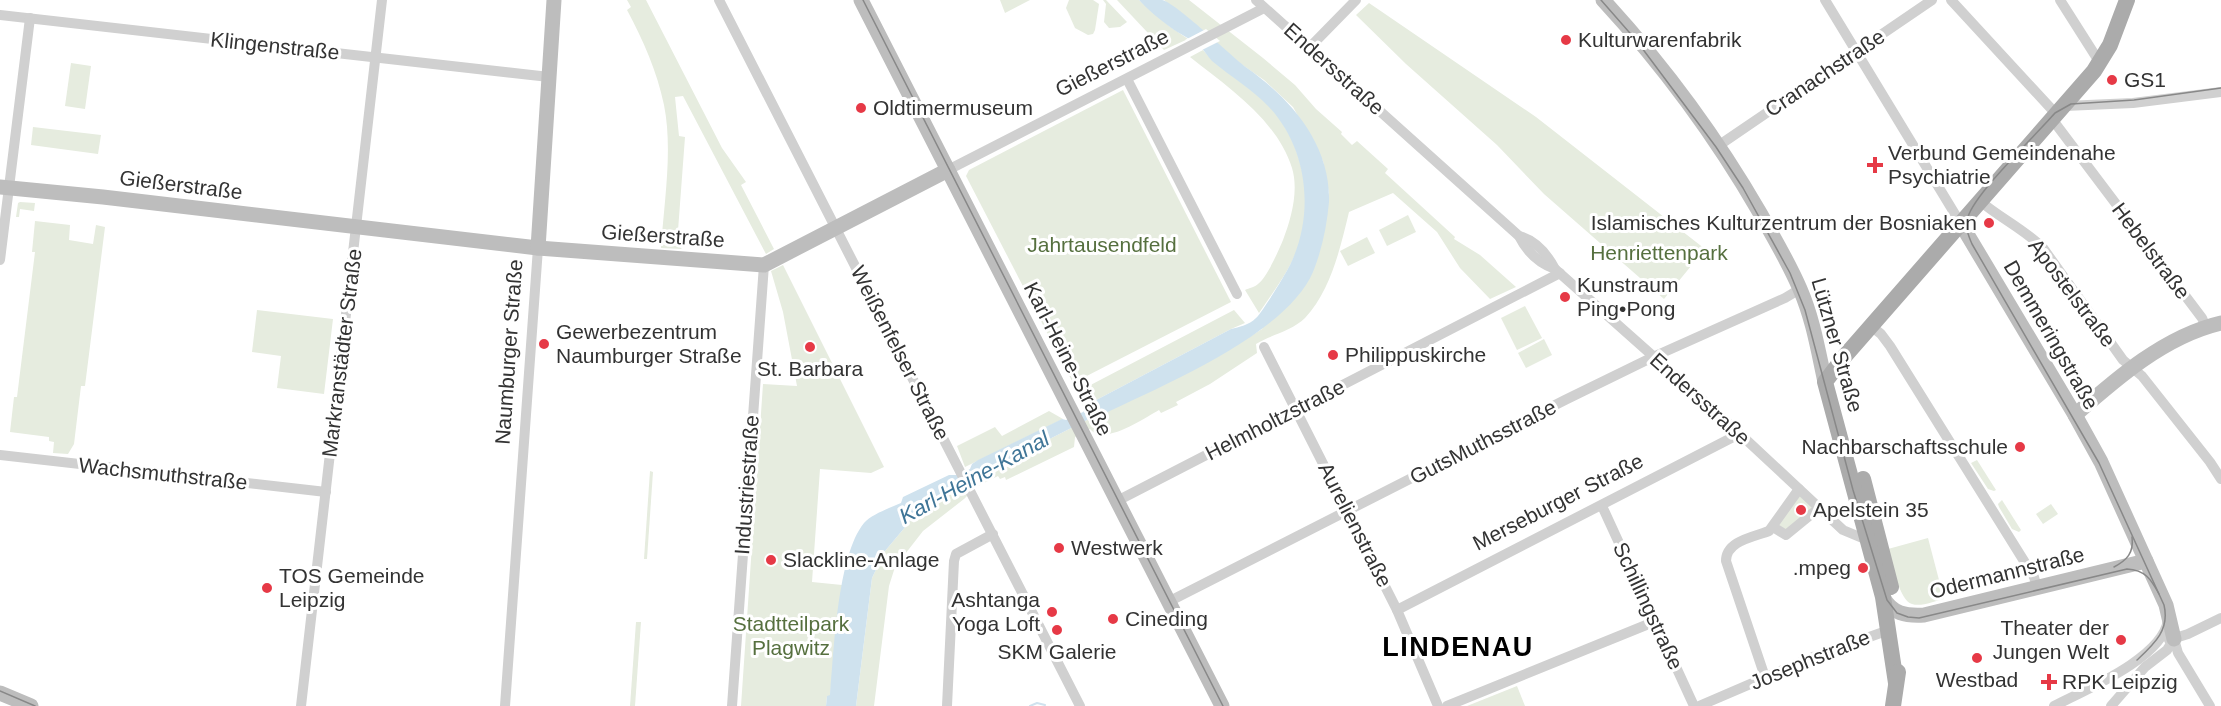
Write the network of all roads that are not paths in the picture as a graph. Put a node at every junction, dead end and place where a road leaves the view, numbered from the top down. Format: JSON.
{"nodes":[{"id":1,"x":382,"y":0,"type":"edge"},
{"id":2,"x":554,"y":0,"type":"edge"},
{"id":3,"x":719,"y":0,"type":"edge"},
{"id":4,"x":861,"y":0,"type":"edge"},
{"id":5,"x":1256,"y":0,"type":"edge"},
{"id":6,"x":1356,"y":0,"type":"edge"},
{"id":7,"x":1604,"y":0,"type":"edge"},
{"id":8,"x":1825,"y":0,"type":"edge"},
{"id":9,"x":1932,"y":0,"type":"edge"},
{"id":10,"x":1951,"y":0,"type":"edge"},
{"id":11,"x":2060,"y":0,"type":"edge"},
{"id":12,"x":2127,"y":0,"type":"edge"},
{"id":13,"x":1264,"y":8,"type":"junction"},
{"id":14,"x":0,"y":15,"type":"edge"},
{"id":15,"x":30,"y":18,"type":"junction"},
{"id":16,"x":1310,"y":47,"type":"junction"},
{"id":17,"x":1856,"y":52,"type":"junction"},
{"id":18,"x":377,"y":56,"type":"junction"},
{"id":19,"x":2100,"y":63,"type":"junction"},
{"id":20,"x":549,"y":77,"type":"junction"},
{"id":21,"x":1127,"y":79,"type":"junction"},
{"id":22,"x":2221,"y":92,"type":"edge"},
{"id":23,"x":2058,"y":113,"type":"junction"},
{"id":24,"x":1718,"y":146,"type":"junction"},
{"id":25,"x":948,"y":170,"type":"junction"},
{"id":26,"x":4,"y":187,"type":"edge"},
{"id":27,"x":1986,"y":206,"type":"junction"},
{"id":28,"x":1961,"y":224,"type":"junction"},
{"id":29,"x":357,"y":227,"type":"junction"},
{"id":30,"x":836,"y":228,"type":"junction"},
{"id":31,"x":537,"y":248,"type":"junction"},
{"id":32,"x":0,"y":260,"type":"edge"},
{"id":33,"x":764,"y":265,"type":"junction"},
{"id":34,"x":1558,"y":271,"type":"junction"},
{"id":35,"x":1800,"y":289,"type":"junction"},
{"id":36,"x":1237,"y":294,"type":"dead end"},
{"id":37,"x":2221,"y":323,"type":"edge"},
{"id":38,"x":1871,"y":326,"type":"junction"},
{"id":39,"x":2205,"y":327,"type":"junction"},
{"id":40,"x":1820,"y":346,"type":"junction"},
{"id":41,"x":1264,"y":347,"type":"dead end"},
{"id":42,"x":1850,"y":350,"type":"junction"},
{"id":43,"x":1653,"y":357,"type":"junction"},
{"id":44,"x":2132,"y":368,"type":"junction"},
{"id":45,"x":1829,"y":376,"type":"junction"},
{"id":46,"x":1296,"y":409,"type":"junction"},
{"id":47,"x":2074,"y":415,"type":"junction"},
{"id":48,"x":1740,"y":434,"type":"junction"},
{"id":49,"x":0,"y":455,"type":"edge"},
{"id":50,"x":2221,"y":479,"type":"edge"},
{"id":51,"x":1799,"y":489,"type":"junction"},
{"id":52,"x":326,"y":492,"type":"junction"},
{"id":53,"x":1117,"y":501,"type":"junction"},
{"id":54,"x":1602,"y":506,"type":"junction"},
{"id":55,"x":1819,"y":508,"type":"junction"},
{"id":56,"x":1348,"y":511,"type":"junction"},
{"id":57,"x":1773,"y":527,"type":"junction"},
{"id":58,"x":993,"y":534,"type":"junction"},
{"id":59,"x":1870,"y":535,"type":"junction"},
{"id":60,"x":2146,"y":561,"type":"junction"},
{"id":61,"x":2037,"y":588,"type":"junction"},
{"id":62,"x":1882,"y":597,"type":"junction"},
{"id":63,"x":1168,"y":602,"type":"junction"},
{"id":64,"x":1398,"y":610,"type":"junction"},
{"id":65,"x":1896,"y":612,"type":"junction"},
{"id":66,"x":2221,"y":618,"type":"edge"},
{"id":67,"x":1656,"y":621,"type":"junction"},
{"id":68,"x":1889,"y":630,"type":"junction"},
{"id":69,"x":2164,"y":642,"type":"junction"},
{"id":70,"x":1765,"y":677,"type":"junction"},
{"id":71,"x":1896,"y":683,"type":"junction"},
{"id":72,"x":0,"y":693,"type":"edge"},
{"id":73,"x":1218,"y":705,"type":"edge"},
{"id":74,"x":31,"y":706,"type":"edge"},
{"id":75,"x":301,"y":706,"type":"edge"},
{"id":76,"x":505,"y":706,"type":"edge"},
{"id":77,"x":732,"y":706,"type":"edge"},
{"id":78,"x":946,"y":706,"type":"edge"},
{"id":79,"x":1080,"y":706,"type":"edge"},
{"id":80,"x":1438,"y":706,"type":"edge"},
{"id":81,"x":1447,"y":706,"type":"edge"},
{"id":82,"x":1694,"y":706,"type":"edge"},
{"id":83,"x":1699,"y":706,"type":"edge"},
{"id":84,"x":1893,"y":706,"type":"edge"},
{"id":85,"x":2054,"y":706,"type":"edge"},
{"id":86,"x":2111,"y":706,"type":"edge"},
{"id":87,"x":2210,"y":706,"type":"edge"}],
"edges":[{"from":1,"to":18,"type":"street","name":"Markranstädter Straße"},
{"from":2,"to":20,"type":"street","name":"Naumburger Straße"},
{"from":3,"to":30,"type":"street","name":"Weißenfelser Straße"},
{"from":4,"to":25,"type":"street","name":"Karl-Heine-Straße"},
{"from":5,"to":13,"type":"street","name":"Endersstraße"},
{"from":6,"to":16,"type":"street"},
{"from":7,"to":24,"type":"street","name":"Lützner Straße"},
{"from":8,"to":17,"type":"street","name":"Demmeringstraße"},
{"from":9,"to":17,"type":"street","name":"Cranachstraße"},
{"from":10,"to":23,"type":"street","name":"Hebelstraße"},
{"from":11,"to":19,"type":"street"},
{"from":12,"to":19,"type":"main road"},
{"from":13,"to":16,"type":"street","name":"Endersstraße"},
{"from":13,"to":21,"type":"street","name":"Gießerstraße"},
{"from":14,"to":15,"type":"street","name":"Klingenstraße"},
{"from":15,"to":18,"type":"street","name":"Klingenstraße"},
{"from":15,"to":26,"type":"street"},
{"from":16,"to":34,"type":"street","name":"Endersstraße"},
{"from":17,"to":24,"type":"street","name":"Cranachstraße"},
{"from":17,"to":28,"type":"street","name":"Demmeringstraße"},
{"from":18,"to":20,"type":"street","name":"Klingenstraße"},
{"from":18,"to":29,"type":"street","name":"Markranstädter Straße"},
{"from":19,"to":23,"type":"main road"},
{"from":20,"to":31,"type":"street","name":"Naumburger Straße"},
{"from":21,"to":25,"type":"street","name":"Gießerstraße"},
{"from":21,"to":36,"type":"street"},
{"from":22,"to":23,"type":"street"},
{"from":23,"to":27,"type":"main road"},
{"from":23,"to":39,"type":"street","name":"Hebelstraße"},
{"from":24,"to":35,"type":"street","name":"Lützner Straße"},
{"from":25,"to":30,"type":"street","name":"Gießerstraße"},
{"from":25,"to":53,"type":"street","name":"Karl-Heine-Straße"},
{"from":26,"to":29,"type":"street","name":"Gießerstraße"},
{"from":26,"to":32,"type":"street"},
{"from":27,"to":28,"type":"main road"},
{"from":27,"to":44,"type":"street","name":"Apostelstraße"},
{"from":28,"to":38,"type":"main road"},
{"from":28,"to":47,"type":"street","name":"Demmeringstraße"},
{"from":29,"to":31,"type":"street","name":"Gießerstraße"},
{"from":29,"to":52,"type":"street","name":"Markranstädter Straße"},
{"from":30,"to":33,"type":"street","name":"Gießerstraße"},
{"from":30,"to":58,"type":"street","name":"Weißenfelser Straße"},
{"from":31,"to":33,"type":"street","name":"Gießerstraße"},
{"from":31,"to":76,"type":"street","name":"Naumburger Straße"},
{"from":33,"to":77,"type":"street","name":"Industriestraße"},
{"from":34,"to":43,"type":"street","name":"Endersstraße"},
{"from":34,"to":46,"type":"street","name":"Helmholtzstraße"},
{"from":35,"to":40,"type":"street","name":"Lützner Straße"},
{"from":35,"to":43,"type":"street","name":"GutsMuthsstraße"},
{"from":37,"to":39,"type":"street"},
{"from":38,"to":42,"type":"main road"},
{"from":38,"to":61,"type":"street"},
{"from":39,"to":44,"type":"street"},
{"from":40,"to":42,"type":"street"},
{"from":40,"to":45,"type":"street","name":"Lützner Straße"},
{"from":41,"to":46,"type":"street","name":"Aurelienstraße"},
{"from":42,"to":45,"type":"main road"},
{"from":43,"to":48,"type":"street","name":"Endersstraße"},
{"from":43,"to":56,"type":"street","name":"GutsMuthsstraße"},
{"from":44,"to":47,"type":"street"},
{"from":44,"to":50,"type":"street","name":"Apostelstraße"},
{"from":45,"to":59,"type":"main road","name":"Lützner Straße"},
{"from":46,"to":53,"type":"street","name":"Helmholtzstraße"},
{"from":46,"to":56,"type":"street","name":"Aurelienstraße"},
{"from":47,"to":60,"type":"street","name":"Demmeringstraße"},
{"from":48,"to":51,"type":"street","name":"Endersstraße"},
{"from":48,"to":54,"type":"street","name":"Merseburger Straße"},
{"from":49,"to":52,"type":"street","name":"Wachsmuthstraße"},
{"from":51,"to":55,"type":"street","name":"Endersstraße"},
{"from":51,"to":57,"type":"street"},
{"from":52,"to":75,"type":"street","name":"Markranstädter Straße"},
{"from":53,"to":63,"type":"street","name":"Karl-Heine-Straße"},
{"from":54,"to":64,"type":"street","name":"Merseburger Straße"},
{"from":54,"to":67,"type":"street","name":"Schillingstraße"},
{"from":55,"to":57,"type":"street"},
{"from":55,"to":59,"type":"street","name":"Endersstraße"},
{"from":56,"to":63,"type":"street","name":"GutsMuthsstraße"},
{"from":56,"to":64,"type":"street","name":"Aurelienstraße"},
{"from":57,"to":70,"type":"street"},
{"from":58,"to":78,"type":"street"},
{"from":58,"to":79,"type":"street","name":"Weißenfelser Straße"},
{"from":59,"to":62,"type":"main road","name":"Lützner Straße"},
{"from":59,"to":65,"type":"main road","name":"Lützner Straße"},
{"from":60,"to":61,"type":"street","name":"Odermannstraße"},
{"from":60,"to":69,"type":"street","name":"Demmeringstraße"},
{"from":61,"to":65,"type":"street","name":"Odermannstraße"},
{"from":62,"to":65,"type":"street"},
{"from":62,"to":68,"type":"main road","name":"Lützner Straße"},
{"from":63,"to":73,"type":"street","name":"Karl-Heine-Straße"},
{"from":64,"to":80,"type":"street","name":"Aurelienstraße"},
{"from":65,"to":71,"type":"main road","name":"Lützner Straße"},
{"from":66,"to":69,"type":"street"},
{"from":67,"to":81,"type":"street"},
{"from":67,"to":82,"type":"street","name":"Schillingstraße"},
{"from":68,"to":70,"type":"street","name":"Josephstraße"},
{"from":68,"to":71,"type":"main road","name":"Lützner Straße"},
{"from":69,"to":85,"type":"street"},
{"from":69,"to":86,"type":"street"},
{"from":69,"to":87,"type":"street","name":"Demmeringstraße"},
{"from":70,"to":83,"type":"street","name":"Josephstraße"},
{"from":71,"to":84,"type":"main road","name":"Lützner Straße"},
{"from":72,"to":74,"type":"street"}]}
